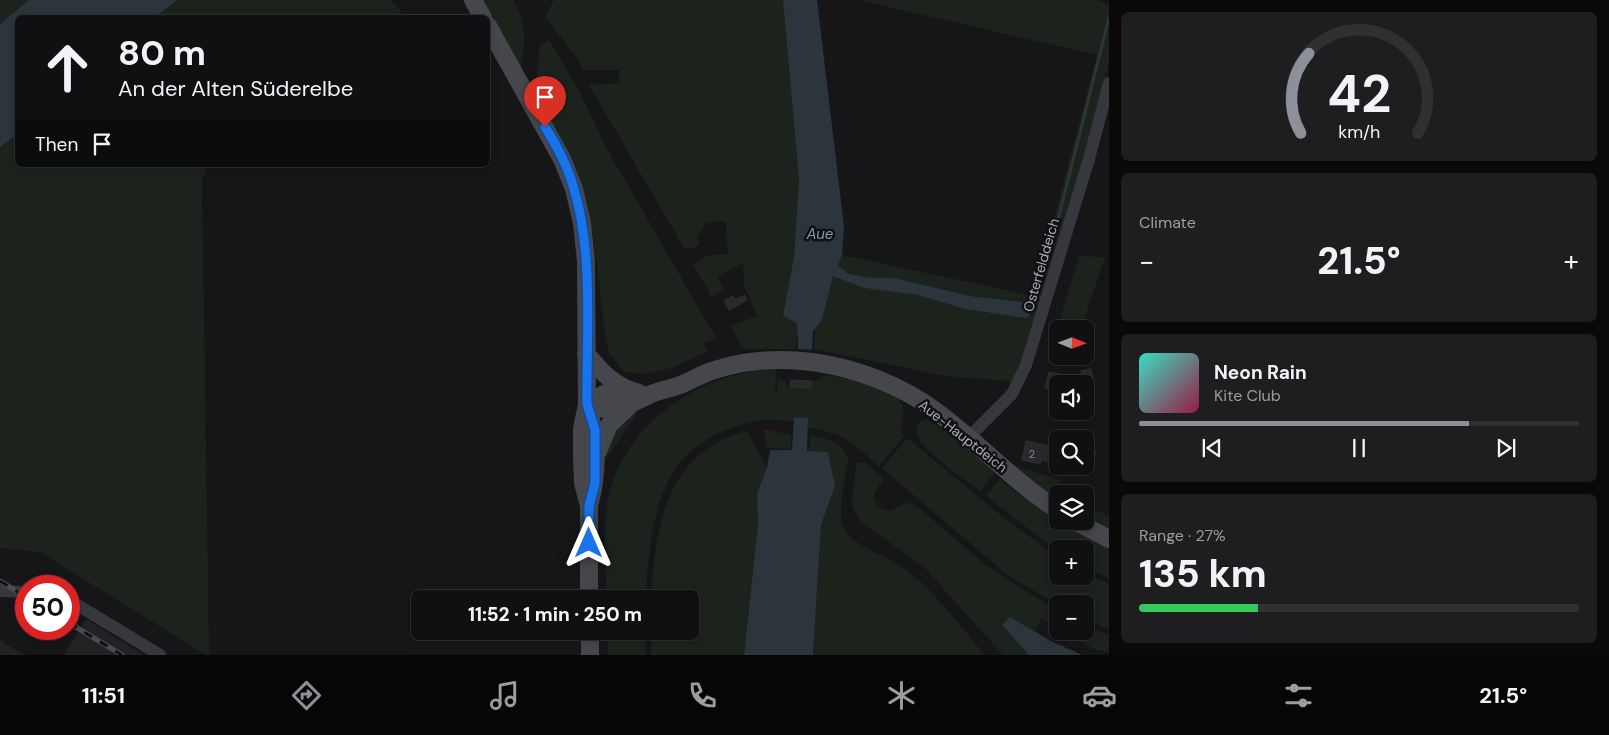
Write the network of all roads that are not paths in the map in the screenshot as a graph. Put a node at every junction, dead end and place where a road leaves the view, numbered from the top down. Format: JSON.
{"nodes":[{"id":1,"x":473,"y":0,"type":"edge"},
{"id":2,"x":481,"y":15,"type":"edge"},
{"id":3,"x":490,"y":30,"type":"edge"},
{"id":4,"x":1109,"y":83,"type":"edge"},
{"id":5,"x":586,"y":353,"type":"junction"},
{"id":6,"x":646,"y":393,"type":"junction"},
{"id":7,"x":587,"y":404,"type":"junction"},
{"id":8,"x":628,"y":407,"type":"junction"},
{"id":9,"x":969,"y":437,"type":"junction"},
{"id":10,"x":595,"y":457,"type":"junction"},
{"id":11,"x":1049,"y":503,"type":"edge"},
{"id":12,"x":589,"y":506,"type":"junction"},
{"id":13,"x":1092,"y":530,"type":"edge"},
{"id":14,"x":1109,"y":539,"type":"edge"},
{"id":15,"x":590,"y":590,"type":"edge"},
{"id":16,"x":0,"y":591,"type":"edge"},
{"id":17,"x":15,"y":592,"type":"edge"},
{"id":18,"x":80,"y":607,"type":"edge"},
{"id":19,"x":590,"y":640,"type":"edge"},
{"id":20,"x":160,"y":655,"type":"edge"},
{"id":21,"x":590,"y":655,"type":"edge"}],
"edges":[{"from":1,"to":2,"type":"street"},
{"from":3,"to":5,"type":"street"},
{"from":4,"to":9,"type":"street","name":"Osterfelddeich"},
{"from":5,"to":6,"type":"street"},
{"from":5,"to":7,"type":"street"},
{"from":6,"to":7,"type":"street"},
{"from":6,"to":8,"type":"street"},
{"from":6,"to":9,"type":"street","name":"Aue-Hauptdeich"},
{"from":7,"to":8,"type":"street"},
{"from":7,"to":10,"type":"street"},
{"from":7,"to":12,"type":"street"},
{"from":8,"to":10,"type":"street"},
{"from":9,"to":11,"type":"street","name":"Aue-Hauptdeich"},
{"from":10,"to":12,"type":"street"},
{"from":12,"to":15,"type":"street"},
{"from":13,"to":14,"type":"street"},
{"from":16,"to":17,"type":"street"},
{"from":18,"to":20,"type":"street"},
{"from":19,"to":21,"type":"street"}]}
